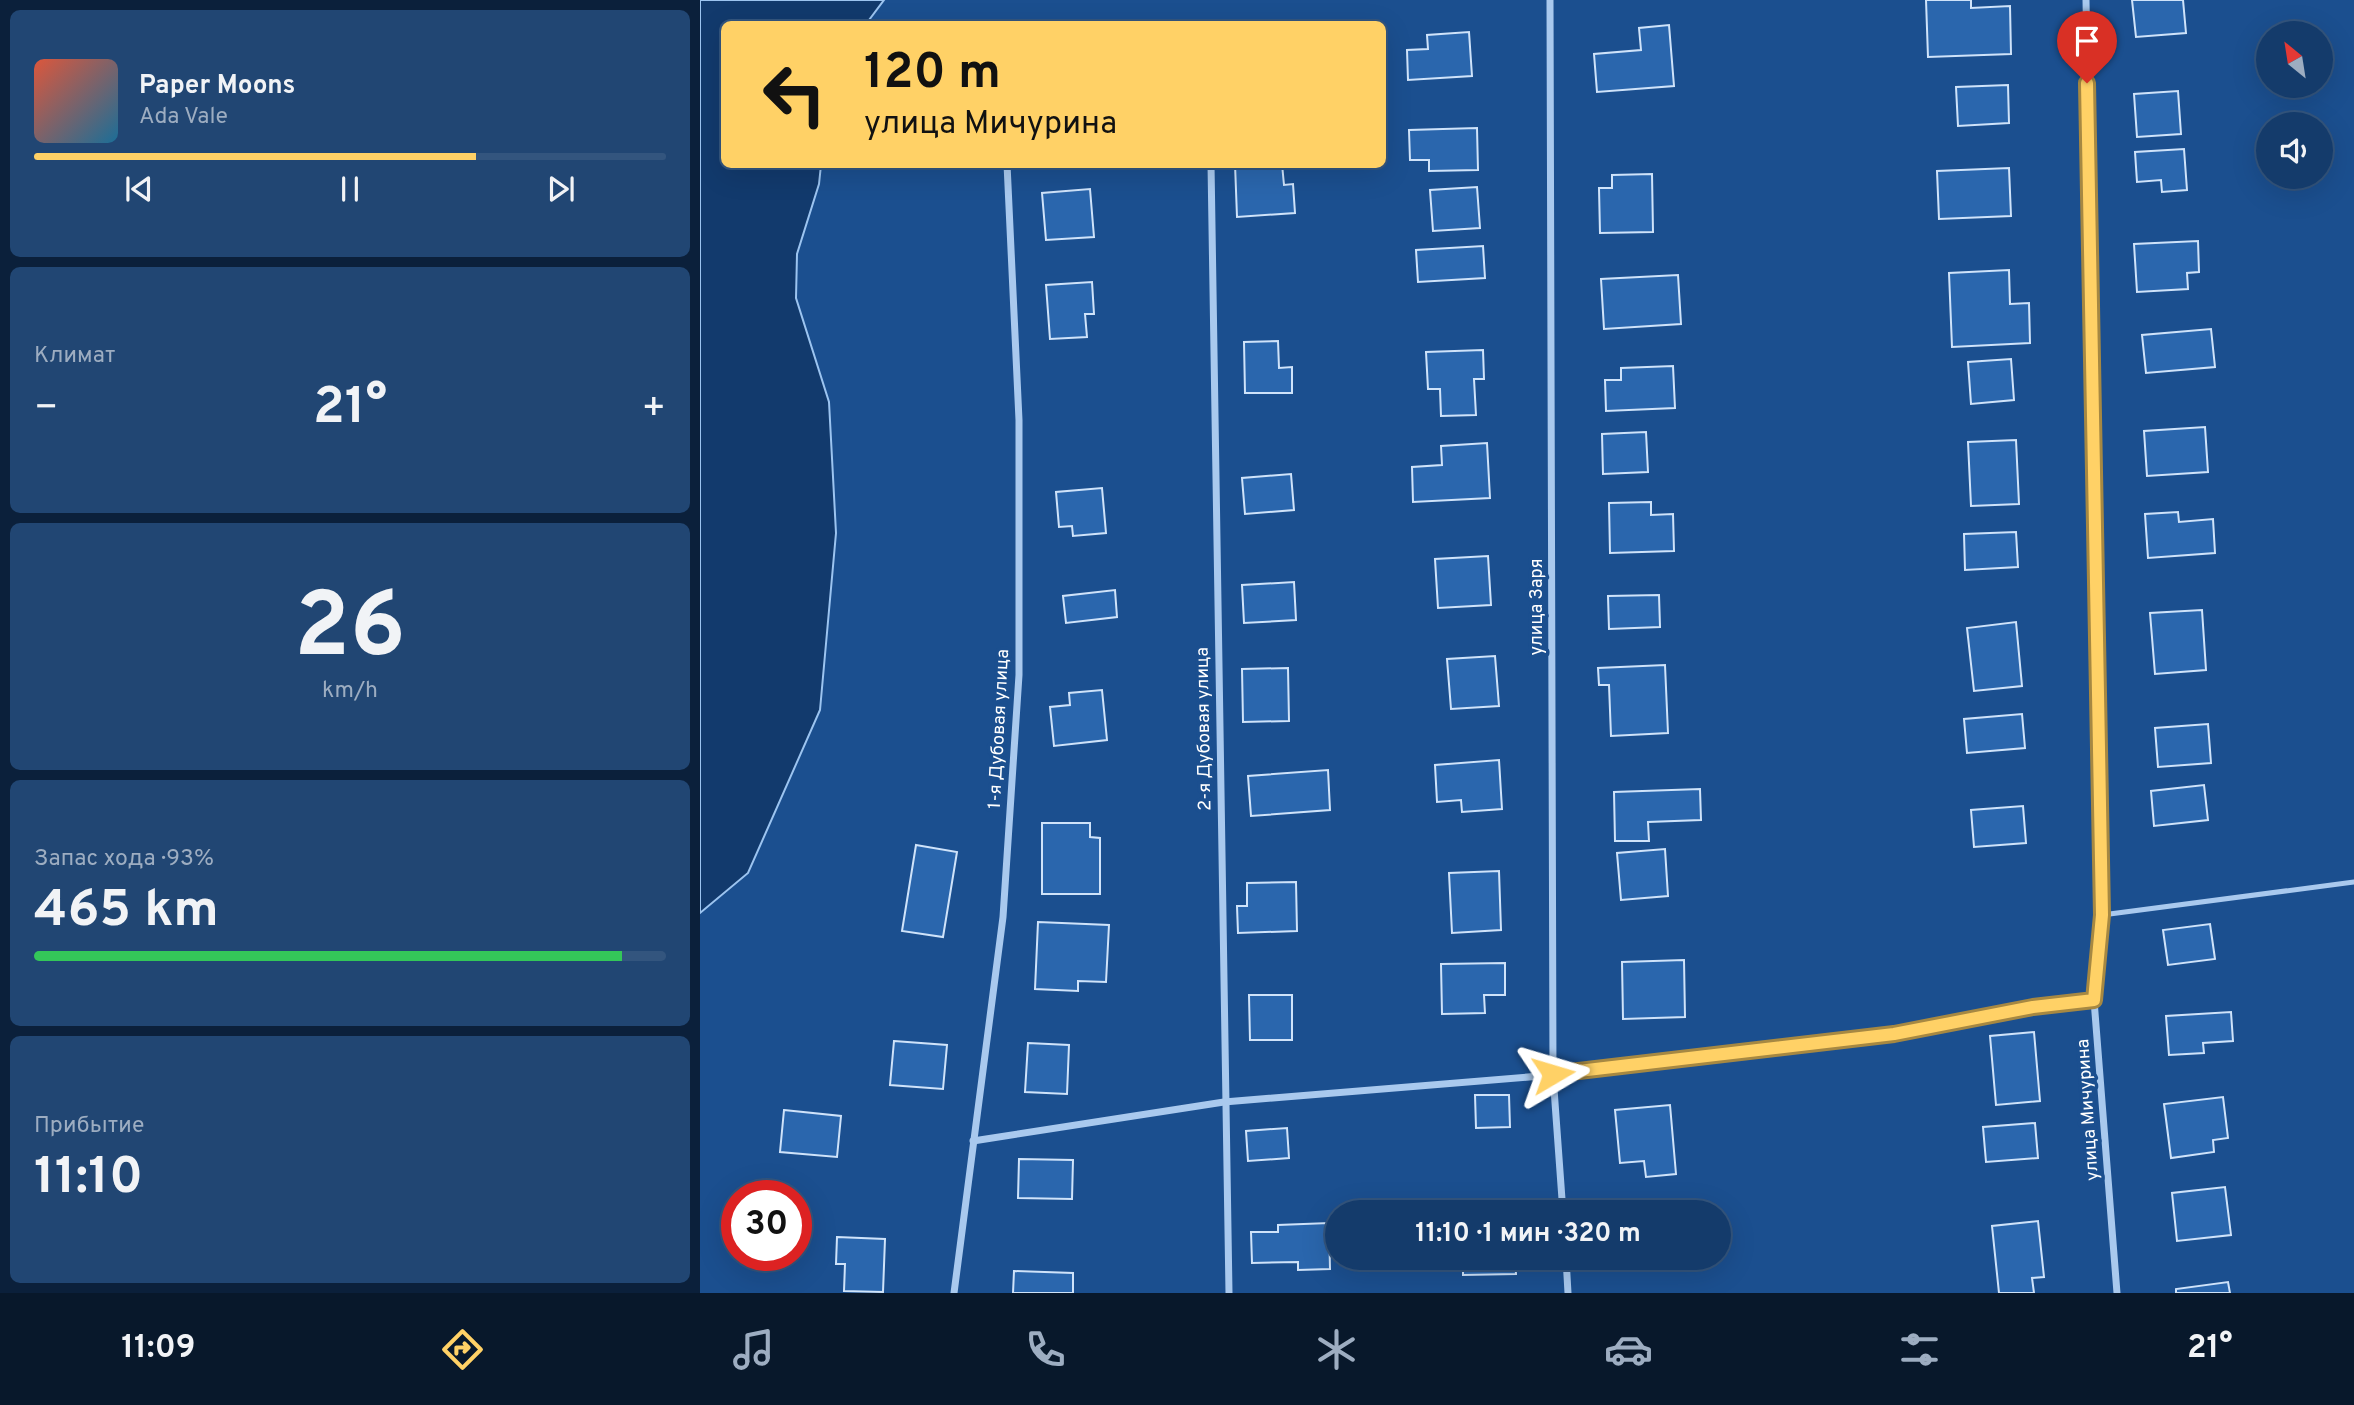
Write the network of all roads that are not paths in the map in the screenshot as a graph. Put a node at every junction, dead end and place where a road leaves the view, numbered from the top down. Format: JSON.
{"nodes":[{"id":1,"x":1550,"y":0,"type":"edge"},
{"id":2,"x":2086,"y":0,"type":"edge"},
{"id":3,"x":1007,"y":168,"type":"edge"},
{"id":4,"x":1210,"y":168,"type":"edge"},
{"id":5,"x":2354,"y":882,"type":"edge"},
{"id":6,"x":2102,"y":915,"type":"junction"},
{"id":7,"x":2094,"y":1000,"type":"junction"},
{"id":8,"x":1553,"y":1074,"type":"junction"},
{"id":9,"x":1224,"y":1102,"type":"junction"},
{"id":10,"x":973,"y":1141,"type":"junction"},
{"id":11,"x":1562,"y":1200,"type":"edge"},
{"id":12,"x":1567,"y":1270,"type":"edge"},
{"id":13,"x":954,"y":1293,"type":"edge"},
{"id":14,"x":1229,"y":1293,"type":"edge"},
{"id":15,"x":1568,"y":1293,"type":"edge"},
{"id":16,"x":2117,"y":1293,"type":"edge"}],
"edges":[{"from":1,"to":8,"type":"street","name":"улица Заря"},
{"from":2,"to":6,"type":"street","name":"улица Мичурина"},
{"from":3,"to":10,"type":"street","name":"1-я Дубовая улица"},
{"from":4,"to":9,"type":"street","name":"2-я Дубовая улица"},
{"from":5,"to":6,"type":"lane"},
{"from":6,"to":7,"type":"street","name":"улица Мичурина"},
{"from":7,"to":8,"type":"street"},
{"from":7,"to":16,"type":"street","name":"улица Мичурина"},
{"from":8,"to":9,"type":"street"},
{"from":8,"to":11,"type":"street","name":"улица Заря"},
{"from":9,"to":10,"type":"street"},
{"from":9,"to":14,"type":"street","name":"2-я Дубовая улица"},
{"from":10,"to":13,"type":"street","name":"1-я Дубовая улица"},
{"from":12,"to":15,"type":"street"}]}
